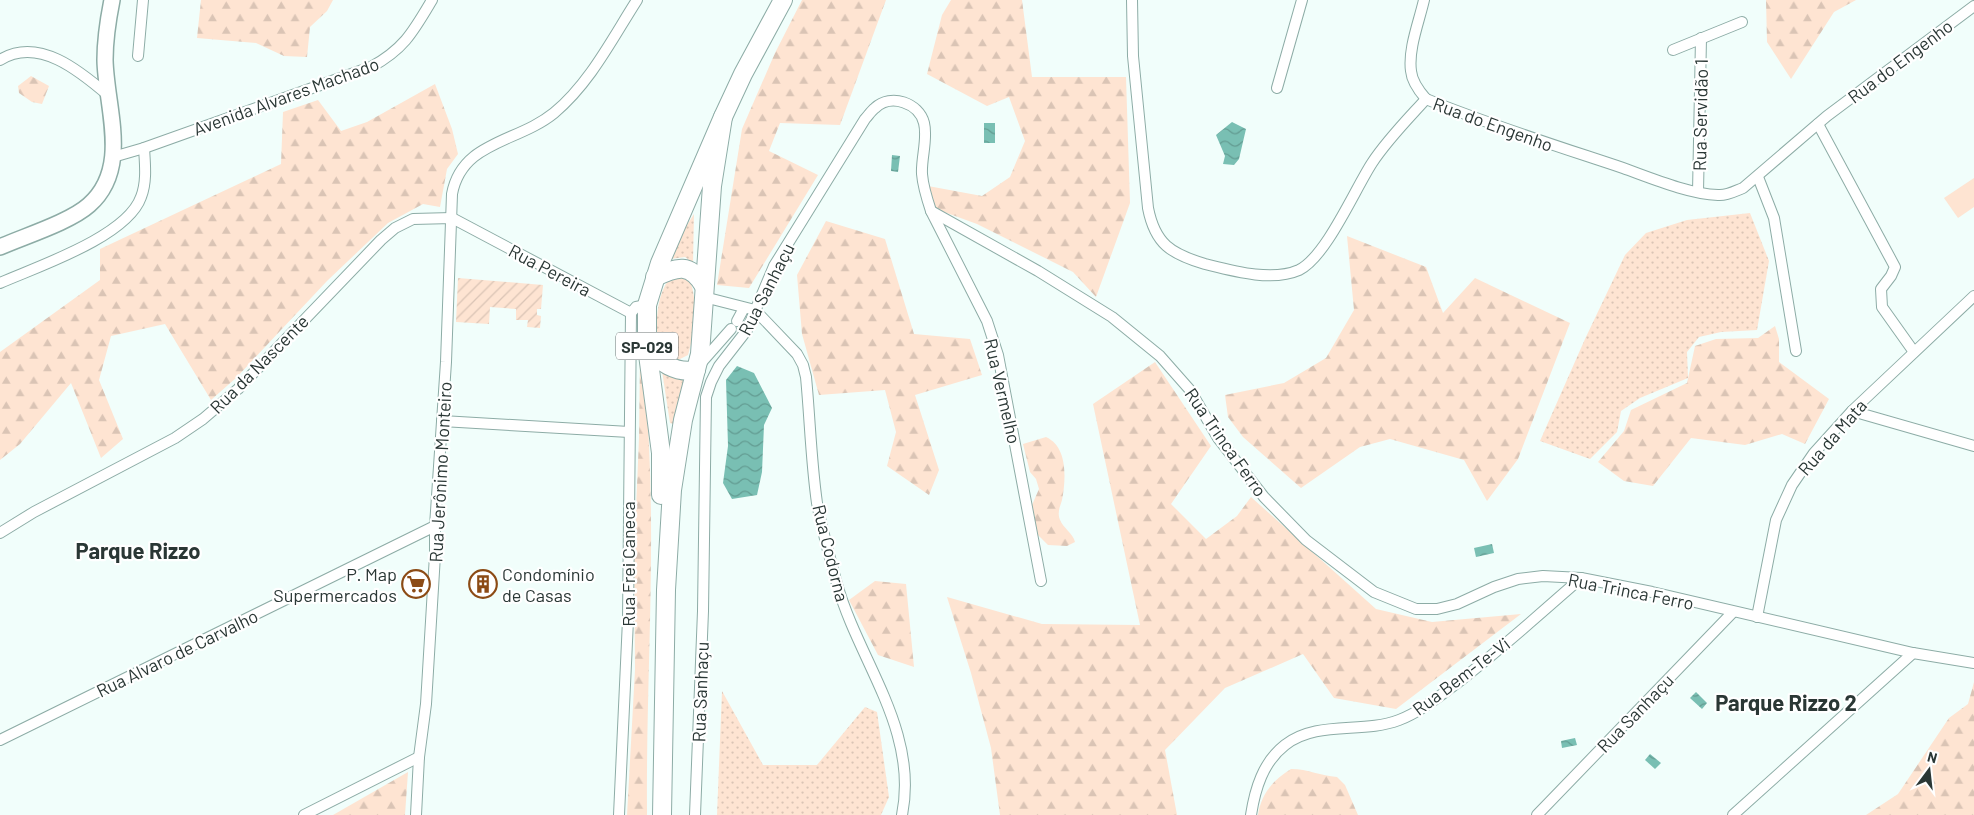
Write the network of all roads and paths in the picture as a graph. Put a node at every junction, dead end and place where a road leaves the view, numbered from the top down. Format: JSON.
{"nodes":[{"id":1,"x":112,"y":0,"type":"edge"},
{"id":2,"x":143,"y":0,"type":"edge"},
{"id":3,"x":432,"y":0,"type":"edge"},
{"id":4,"x":637,"y":0,"type":"edge"},
{"id":5,"x":783,"y":0,"type":"edge"},
{"id":6,"x":1132,"y":0,"type":"edge"},
{"id":7,"x":1302,"y":0,"type":"edge"},
{"id":8,"x":1424,"y":0,"type":"edge"},
{"id":9,"x":1974,"y":6,"type":"edge"},
{"id":10,"x":1742,"y":22,"type":"dead end"},
{"id":11,"x":1702,"y":38,"type":"junction"},
{"id":12,"x":1673,"y":50,"type":"dead end"},
{"id":13,"x":138,"y":56,"type":"dead end"},
{"id":14,"x":0,"y":60,"type":"edge"},
{"id":15,"x":1277,"y":88,"type":"dead end"},
{"id":16,"x":110,"y":96,"type":"junction"},
{"id":17,"x":1426,"y":99,"type":"junction"},
{"id":18,"x":723,"y":117,"type":"junction"},
{"id":19,"x":1818,"y":124,"type":"junction"},
{"id":20,"x":144,"y":148,"type":"junction"},
{"id":21,"x":113,"y":156,"type":"junction"},
{"id":22,"x":1758,"y":177,"type":"junction"},
{"id":23,"x":1698,"y":192,"type":"junction"},
{"id":24,"x":931,"y":211,"type":"junction"},
{"id":25,"x":452,"y":218,"type":"junction"},
{"id":26,"x":0,"y":247,"type":"edge"},
{"id":27,"x":655,"y":277,"type":"junction"},
{"id":28,"x":0,"y":283,"type":"edge"},
{"id":29,"x":704,"y":291,"type":"junction"},
{"id":30,"x":1974,"y":296,"type":"edge"},
{"id":31,"x":744,"y":308,"type":"junction"},
{"id":32,"x":639,"y":309,"type":"junction"},
{"id":33,"x":755,"y":310,"type":"junction"},
{"id":34,"x":701,"y":328,"type":"junction"},
{"id":35,"x":647,"y":347,"type":"junction"},
{"id":36,"x":1796,"y":351,"type":"dead end"},
{"id":37,"x":1914,"y":352,"type":"junction"},
{"id":38,"x":670,"y":366,"type":"junction"},
{"id":39,"x":696,"y":370,"type":"junction"},
{"id":40,"x":1852,"y":411,"type":"junction"},
{"id":41,"x":442,"y":421,"type":"junction"},
{"id":42,"x":628,"y":432,"type":"junction"},
{"id":43,"x":1974,"y":446,"type":"edge"},
{"id":44,"x":435,"y":526,"type":"junction"},
{"id":45,"x":0,"y":533,"type":"edge"},
{"id":46,"x":1581,"y":578,"type":"junction"},
{"id":47,"x":1041,"y":582,"type":"dead end"},
{"id":48,"x":666,"y":590,"type":"junction"},
{"id":49,"x":1733,"y":612,"type":"junction"},
{"id":50,"x":1757,"y":617,"type":"junction"},
{"id":51,"x":1913,"y":653,"type":"junction"},
{"id":52,"x":1974,"y":663,"type":"edge"},
{"id":53,"x":0,"y":740,"type":"edge"},
{"id":54,"x":419,"y":757,"type":"junction"},
{"id":55,"x":304,"y":815,"type":"edge"},
{"id":56,"x":416,"y":815,"type":"edge"},
{"id":57,"x":619,"y":815,"type":"edge"},
{"id":58,"x":662,"y":815,"type":"edge"},
{"id":59,"x":695,"y":815,"type":"edge"},
{"id":60,"x":902,"y":815,"type":"edge"},
{"id":61,"x":1252,"y":815,"type":"edge"},
{"id":62,"x":1537,"y":815,"type":"edge"},
{"id":63,"x":1733,"y":815,"type":"edge"}],
"edges":[{"from":1,"to":16,"type":"main road"},
{"from":2,"to":13,"type":"street"},
{"from":3,"to":20,"type":"street","name":"Avenida Alvares Machado"},
{"from":4,"to":25,"type":"street","name":"Rua Jerônimo Monteiro"},
{"from":5,"to":18,"type":"highway","number":"SP-029"},
{"from":6,"to":17,"type":"street","name":"Rua do Engenho"},
{"from":7,"to":15,"type":"street"},
{"from":8,"to":17,"type":"street"},
{"from":9,"to":19,"type":"street","name":"Rua do Engenho"},
{"from":10,"to":11,"type":"street"},
{"from":11,"to":12,"type":"street"},
{"from":11,"to":23,"type":"street","name":"Rua Servidão 1"},
{"from":14,"to":16,"type":"street"},
{"from":16,"to":21,"type":"main road"},
{"from":17,"to":23,"type":"street","name":"Rua do Engenho"},
{"from":18,"to":27,"type":"highway","number":"SP-029"},
{"from":18,"to":29,"type":"highway","number":"SP-029"},
{"from":19,"to":22,"type":"street","name":"Rua do Engenho"},
{"from":19,"to":37,"type":"street"},
{"from":20,"to":21,"type":"street","name":"Avenida Alvares Machado"},
{"from":20,"to":28,"type":"street"},
{"from":21,"to":26,"type":"main road"},
{"from":22,"to":23,"type":"street","name":"Rua do Engenho"},
{"from":22,"to":36,"type":"street"},
{"from":24,"to":33,"type":"street","name":"Rua Sanhaçu"},
{"from":24,"to":46,"type":"street","name":"Rua Trinca Ferro"},
{"from":24,"to":47,"type":"street","name":"Rua Vermelho"},
{"from":25,"to":32,"type":"street","name":"Rua Pereira"},
{"from":25,"to":41,"type":"street","name":"Rua Jerônimo Monteiro"},
{"from":25,"to":45,"type":"street","name":"Rua da Nascente"},
{"from":27,"to":29,"type":"highway"},
{"from":27,"to":32,"type":"highway","number":"SP-029"},
{"from":29,"to":31,"type":"street"},
{"from":29,"to":34,"type":"highway","number":"SP-029"},
{"from":30,"to":37,"type":"street","name":"Rua da Mata"},
{"from":31,"to":33,"type":"street"},
{"from":31,"to":39,"type":"street"},
{"from":32,"to":35,"type":"highway","number":"SP-029"},
{"from":32,"to":42,"type":"street","name":"Rua Frei Caneca"},
{"from":33,"to":59,"type":"street","name":"Rua Sanhaçu"},
{"from":33,"to":60,"type":"street","name":"Rua Codorna"},
{"from":34,"to":38,"type":"highway","number":"SP-029"},
{"from":34,"to":39,"type":"highway","number":"SP-029"},
{"from":35,"to":38,"type":"highway","number":"SP-029"},
{"from":35,"to":48,"type":"highway","number":"SP-029"},
{"from":37,"to":40,"type":"street","name":"Rua da Mata"},
{"from":38,"to":39,"type":"highway"},
{"from":39,"to":48,"type":"highway","number":"SP-029"},
{"from":40,"to":43,"type":"street"},
{"from":40,"to":50,"type":"street","name":"Rua da Mata"},
{"from":41,"to":42,"type":"street"},
{"from":41,"to":44,"type":"street","name":"Rua Jerônimo Monteiro"},
{"from":42,"to":57,"type":"street","name":"Rua Frei Caneca"},
{"from":44,"to":53,"type":"street","name":"Rua Alvaro de Carvalho"},
{"from":44,"to":54,"type":"street","name":"Rua Jerônimo Monteiro"},
{"from":46,"to":49,"type":"street","name":"Rua Trinca Ferro"},
{"from":46,"to":61,"type":"street","name":"Rua Bem-Te-Vi"},
{"from":48,"to":58,"type":"highway","number":"SP-029"},
{"from":49,"to":50,"type":"street","name":"Rua Trinca Ferro"},
{"from":49,"to":62,"type":"street","name":"Rua Sanhaçu"},
{"from":50,"to":51,"type":"street","name":"Rua Trinca Ferro"},
{"from":51,"to":52,"type":"street","name":"Rua Trinca Ferro"},
{"from":51,"to":63,"type":"street"},
{"from":54,"to":55,"type":"street"},
{"from":54,"to":56,"type":"street","name":"Rua Jerônimo Monteiro"}]}
